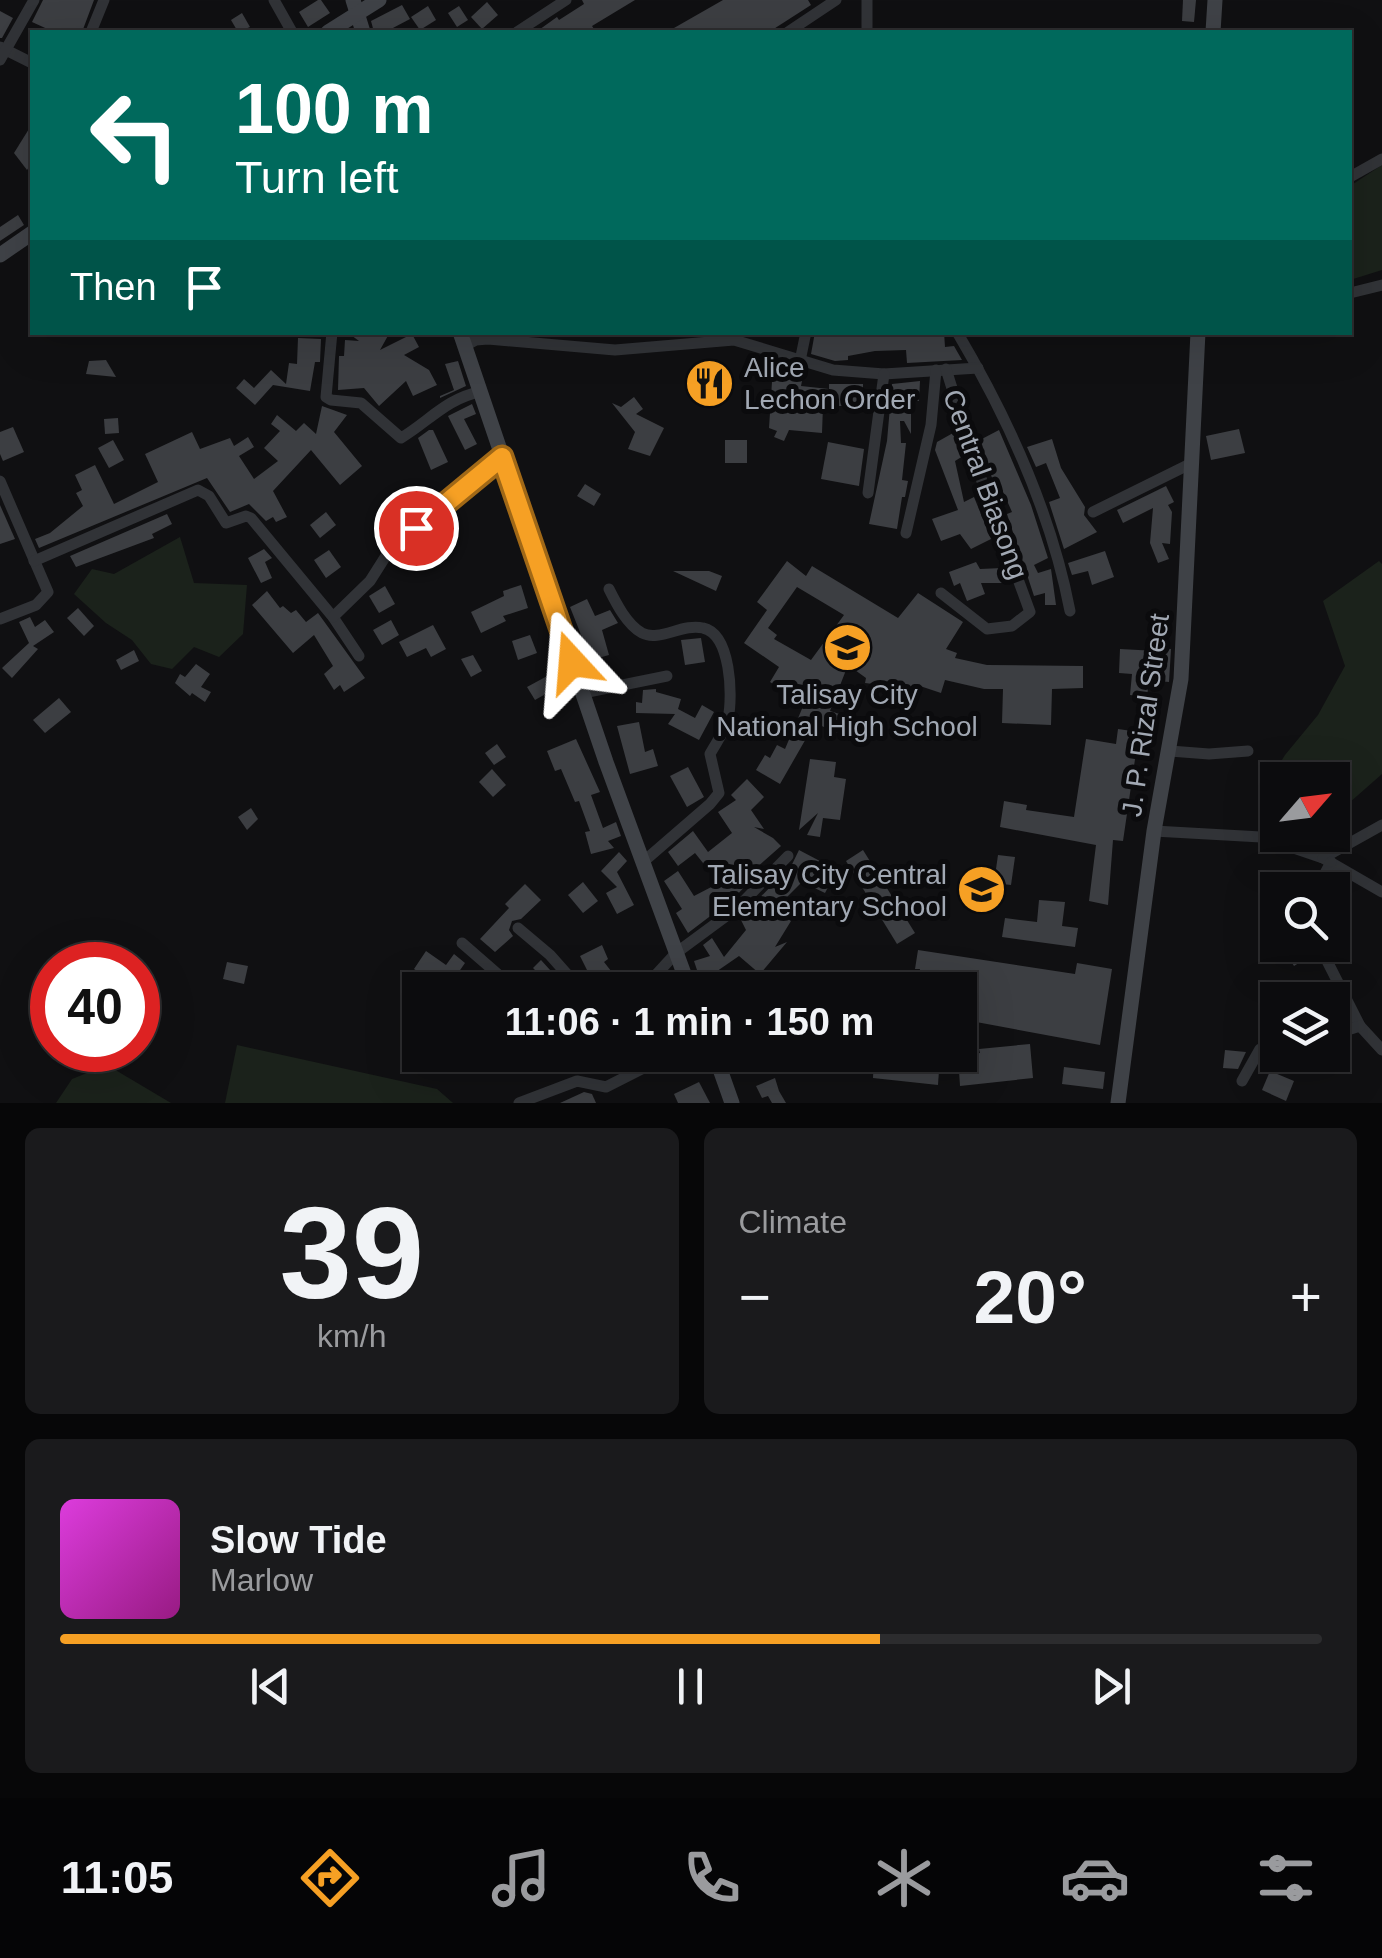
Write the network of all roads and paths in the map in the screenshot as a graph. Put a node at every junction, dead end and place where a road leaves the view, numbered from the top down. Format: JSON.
{"nodes":[{"id":1,"x":34,"y":0,"type":"edge"},
{"id":2,"x":104,"y":0,"type":"edge"},
{"id":3,"x":274,"y":0,"type":"edge"},
{"id":4,"x":379,"y":0,"type":"edge"},
{"id":5,"x":566,"y":0,"type":"edge"},
{"id":6,"x":836,"y":0,"type":"edge"},
{"id":7,"x":868,"y":0,"type":"edge"},
{"id":8,"x":1215,"y":0,"type":"edge"},
{"id":9,"x":355,"y":7,"type":"edge"},
{"id":10,"x":92,"y":30,"type":"edge"},
{"id":11,"x":291,"y":30,"type":"edge"},
{"id":12,"x":330,"y":30,"type":"edge"},
{"id":13,"x":521,"y":30,"type":"edge"},
{"id":14,"x":791,"y":30,"type":"edge"},
{"id":15,"x":867,"y":30,"type":"edge"},
{"id":16,"x":1214,"y":30,"type":"edge"},
{"id":17,"x":2,"y":52,"type":"edge"},
{"id":18,"x":30,"y":62,"type":"edge"},
{"id":19,"x":1382,"y":159,"type":"edge"},
{"id":20,"x":1352,"y":176,"type":"edge"},
{"id":21,"x":30,"y":234,"type":"edge"},
{"id":22,"x":0,"y":255,"type":"edge"},
{"id":23,"x":1382,"y":285,"type":"edge"},
{"id":24,"x":1352,"y":292,"type":"edge"},
{"id":25,"x":332,"y":335,"type":"edge"},
{"id":26,"x":613,"y":335,"type":"edge"},
{"id":27,"x":805,"y":335,"type":"edge"},
{"id":28,"x":959,"y":335,"type":"edge"},
{"id":29,"x":1198,"y":335,"type":"edge"},
{"id":30,"x":462,"y":339,"type":"edge"},
{"id":31,"x":615,"y":350,"type":"junction"},
{"id":32,"x":800,"y":361,"type":"junction"},
{"id":33,"x":978,"y":368,"type":"junction"},
{"id":34,"x":941,"y":369,"type":"junction"},
{"id":35,"x":884,"y":374,"type":"junction"},
{"id":36,"x":480,"y":392,"type":"junction"},
{"id":37,"x":502,"y":457,"type":"junction"},
{"id":38,"x":1192,"y":462,"type":"junction"},
{"id":39,"x":0,"y":481,"type":"edge"},
{"id":40,"x":868,"y":493,"type":"dead end"},
{"id":41,"x":1093,"y":512,"type":"dead end"},
{"id":42,"x":906,"y":533,"type":"dead end"},
{"id":43,"x":34,"y":561,"type":"junction"},
{"id":44,"x":609,"y":589,"type":"dead end"},
{"id":45,"x":942,"y":593,"type":"dead end"},
{"id":46,"x":1070,"y":611,"type":"dead end"},
{"id":47,"x":333,"y":616,"type":"junction"},
{"id":48,"x":0,"y":619,"type":"edge"},
{"id":49,"x":360,"y":656,"type":"dead end"},
{"id":50,"x":667,"y":676,"type":"dead end"},
{"id":51,"x":583,"y":692,"type":"junction"},
{"id":52,"x":1170,"y":751,"type":"junction"},
{"id":53,"x":1248,"y":751,"type":"dead end"},
{"id":54,"x":1382,"y":825,"type":"edge"},
{"id":55,"x":1154,"y":831,"type":"junction"},
{"id":56,"x":788,"y":856,"type":"dead end"},
{"id":57,"x":1327,"y":860,"type":"junction"},
{"id":58,"x":643,"y":862,"type":"junction"},
{"id":59,"x":1323,"y":872,"type":"edge"},
{"id":60,"x":1382,"y":892,"type":"edge"},
{"id":61,"x":518,"y":928,"type":"dead end"},
{"id":62,"x":462,"y":943,"type":"dead end"},
{"id":63,"x":676,"y":953,"type":"junction"},
{"id":64,"x":1328,"y":962,"type":"edge"},
{"id":65,"x":495,"y":972,"type":"edge"},
{"id":66,"x":565,"y":972,"type":"edge"},
{"id":67,"x":659,"y":972,"type":"edge"},
{"id":68,"x":683,"y":972,"type":"edge"},
{"id":69,"x":1360,"y":1026,"type":"junction"},
{"id":70,"x":1350,"y":1030,"type":"edge"},
{"id":71,"x":1260,"y":1049,"type":"edge"},
{"id":72,"x":1382,"y":1050,"type":"edge"},
{"id":73,"x":636,"y":1072,"type":"edge"},
{"id":74,"x":720,"y":1072,"type":"edge"},
{"id":75,"x":1242,"y":1081,"type":"dead end"},
{"id":76,"x":730,"y":1102,"type":"edge"},
{"id":77,"x":518,"y":1103,"type":"edge"},
{"id":78,"x":1118,"y":1103,"type":"edge"}],
"edges":[{"from":1,"to":17,"type":"street"},
{"from":2,"to":10,"type":"street"},
{"from":3,"to":11,"type":"street"},
{"from":4,"to":9,"type":"street"},
{"from":5,"to":13,"type":"street"},
{"from":6,"to":14,"type":"street"},
{"from":7,"to":15,"type":"street"},
{"from":8,"to":16,"type":"street"},
{"from":9,"to":12,"type":"street"},
{"from":17,"to":18,"type":"street"},
{"from":19,"to":20,"type":"street"},
{"from":21,"to":22,"type":"street"},
{"from":23,"to":24,"type":"street"},
{"from":25,"to":36,"type":"street"},
{"from":26,"to":31,"type":"street"},
{"from":27,"to":32,"type":"street"},
{"from":28,"to":33,"type":"street"},
{"from":29,"to":38,"type":"street","name":"J. P. Rizal Street"},
{"from":30,"to":31,"type":"street"},
{"from":30,"to":36,"type":"street"},
{"from":31,"to":32,"type":"street"},
{"from":32,"to":35,"type":"street"},
{"from":33,"to":34,"type":"street"},
{"from":33,"to":46,"type":"street"},
{"from":34,"to":35,"type":"street"},
{"from":34,"to":42,"type":"street"},
{"from":34,"to":45,"type":"street","name":"Central Biasong"},
{"from":35,"to":40,"type":"street"},
{"from":36,"to":37,"type":"street"},
{"from":37,"to":47,"type":"street"},
{"from":37,"to":51,"type":"street"},
{"from":38,"to":41,"type":"street"},
{"from":38,"to":52,"type":"street","name":"J. P. Rizal Street"},
{"from":39,"to":43,"type":"street"},
{"from":43,"to":47,"type":"street"},
{"from":43,"to":48,"type":"street"},
{"from":44,"to":58,"type":"street"},
{"from":47,"to":49,"type":"street"},
{"from":50,"to":51,"type":"street"},
{"from":51,"to":58,"type":"street"},
{"from":52,"to":53,"type":"street"},
{"from":52,"to":55,"type":"street","name":"J. P. Rizal Street"},
{"from":54,"to":57,"type":"street"},
{"from":55,"to":57,"type":"street"},
{"from":55,"to":78,"type":"street","name":"J. P. Rizal Street"},
{"from":56,"to":63,"type":"street"},
{"from":57,"to":59,"type":"street"},
{"from":57,"to":60,"type":"street"},
{"from":58,"to":63,"type":"street"},
{"from":61,"to":66,"type":"street"},
{"from":62,"to":65,"type":"street"},
{"from":63,"to":67,"type":"street"},
{"from":63,"to":68,"type":"street"},
{"from":64,"to":69,"type":"street"},
{"from":69,"to":70,"type":"street"},
{"from":69,"to":72,"type":"street"},
{"from":71,"to":75,"type":"street"},
{"from":73,"to":77,"type":"street"},
{"from":74,"to":76,"type":"street"}]}
